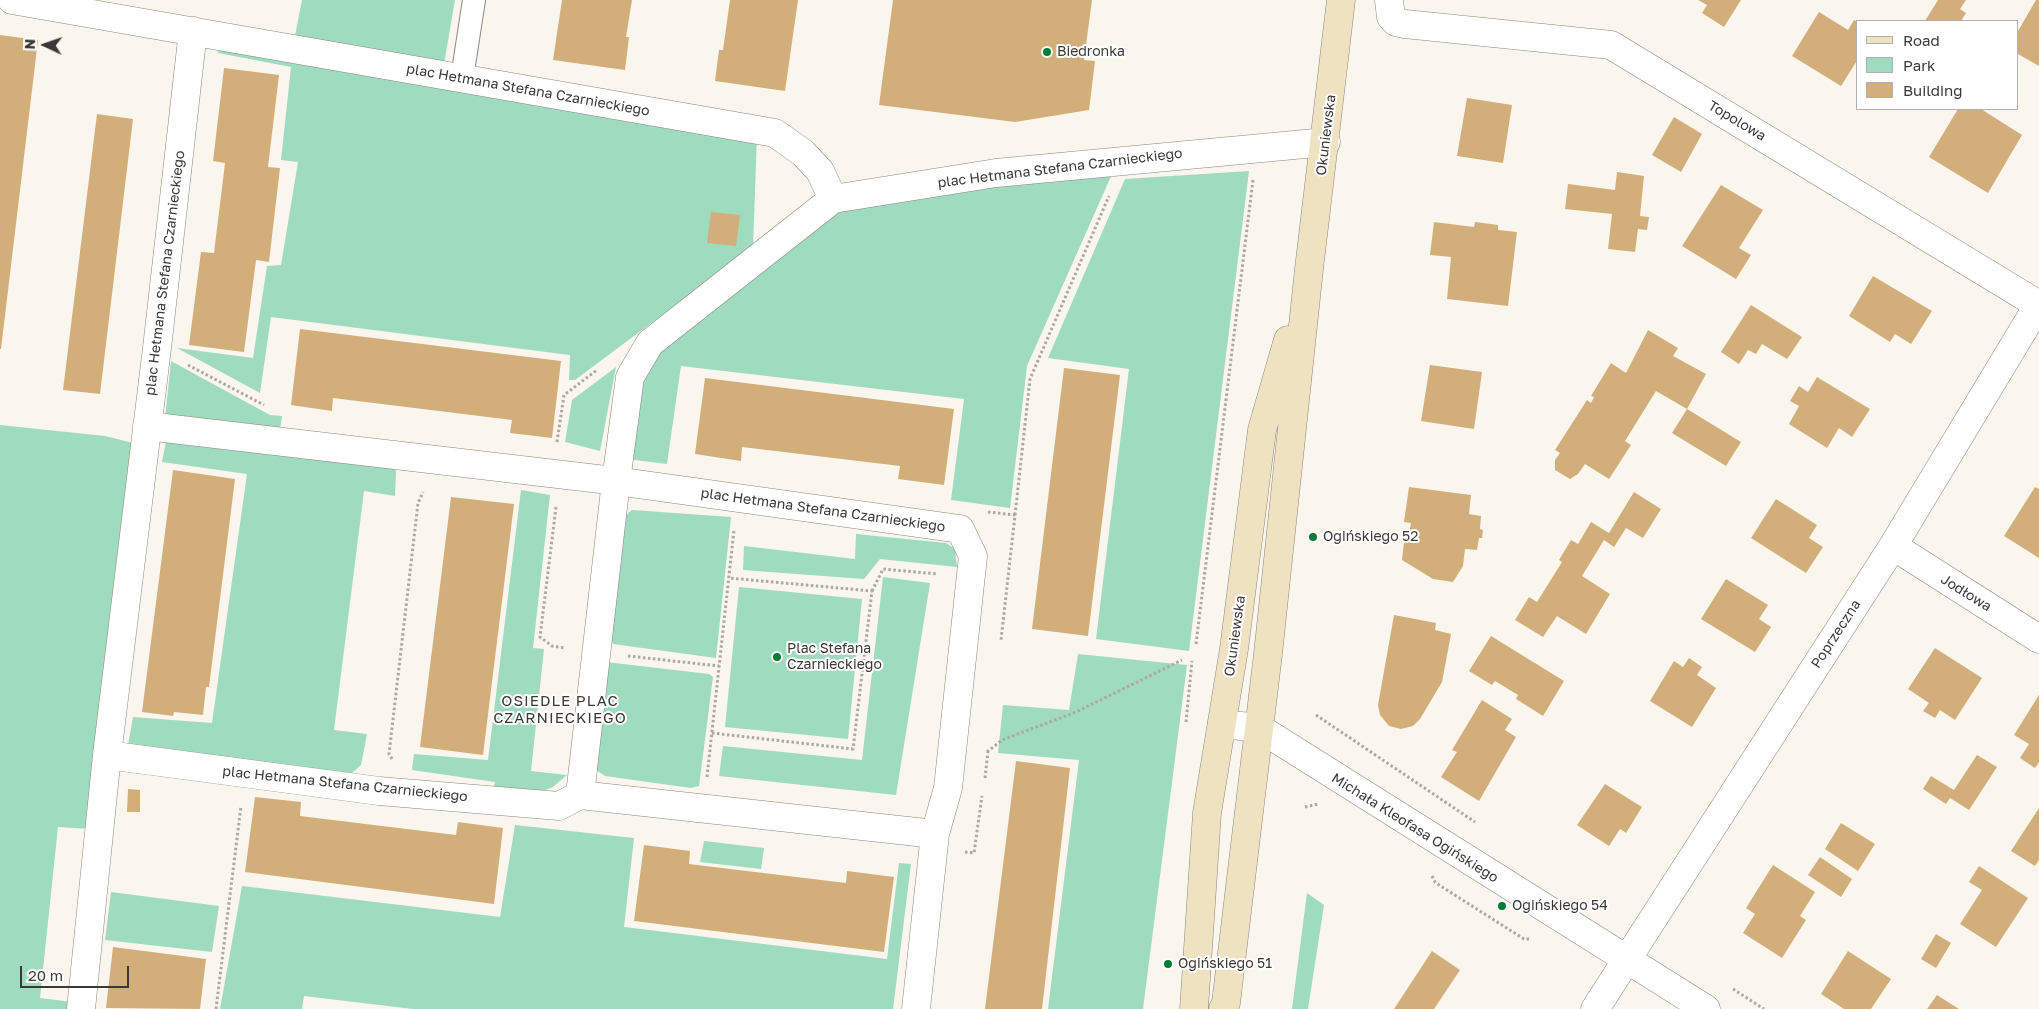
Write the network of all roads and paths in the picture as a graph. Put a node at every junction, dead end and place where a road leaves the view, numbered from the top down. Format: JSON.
{"nodes":[{"id":1,"x":12,"y":0,"type":"edge"},
{"id":2,"x":474,"y":0,"type":"edge"},
{"id":3,"x":1342,"y":0,"type":"edge"},
{"id":4,"x":1389,"y":0,"type":"edge"},
{"id":5,"x":193,"y":31,"type":"junction"},
{"id":6,"x":462,"y":78,"type":"junction"},
{"id":7,"x":1326,"y":142,"type":"junction"},
{"id":8,"x":1257,"y":147,"type":"junction"},
{"id":9,"x":1125,"y":159,"type":"junction"},
{"id":10,"x":833,"y":199,"type":"junction"},
{"id":11,"x":1309,"y":269,"type":"junction"},
{"id":12,"x":2039,"y":304,"type":"edge"},
{"id":13,"x":599,"y":369,"type":"dead end"},
{"id":14,"x":147,"y":426,"type":"junction"},
{"id":15,"x":556,"y":448,"type":"dead end"},
{"id":16,"x":616,"y":481,"type":"junction"},
{"id":17,"x":426,"y":486,"type":"dead end"},
{"id":18,"x":557,"y":498,"type":"dead end"},
{"id":19,"x":737,"y":498,"type":"junction"},
{"id":20,"x":986,"y":512,"type":"dead end"},
{"id":21,"x":1015,"y":515,"type":"junction"},
{"id":22,"x":1893,"y":546,"type":"junction"},
{"id":23,"x":971,"y":577,"type":"junction"},
{"id":24,"x":729,"y":578,"type":"junction"},
{"id":25,"x":872,"y":592,"type":"junction"},
{"id":26,"x":1006,"y":592,"type":"junction"},
{"id":27,"x":2039,"y":639,"type":"edge"},
{"id":28,"x":1001,"y":640,"type":"dead end"},
{"id":29,"x":1196,"y":644,"type":"dead end"},
{"id":30,"x":596,"y":653,"type":"junction"},
{"id":31,"x":1182,"y":660,"type":"dead end"},
{"id":32,"x":720,"y":666,"type":"junction"},
{"id":33,"x":1222,"y":724,"type":"junction"},
{"id":34,"x":1259,"y":728,"type":"junction"},
{"id":35,"x":712,"y":734,"type":"junction"},
{"id":36,"x":988,"y":751,"type":"junction"},
{"id":37,"x":107,"y":756,"type":"junction"},
{"id":38,"x":393,"y":760,"type":"dead end"},
{"id":39,"x":984,"y":779,"type":"dead end"},
{"id":40,"x":948,"y":788,"type":"junction"},
{"id":41,"x":983,"y":788,"type":"dead end"},
{"id":42,"x":580,"y":795,"type":"junction"},
{"id":43,"x":241,"y":805,"type":"dead end"},
{"id":44,"x":703,"y":808,"type":"junction"},
{"id":45,"x":935,"y":834,"type":"junction"},
{"id":46,"x":931,"y":863,"type":"junction"},
{"id":47,"x":1627,"y":960,"type":"junction"},
{"id":48,"x":81,"y":1009,"type":"edge"},
{"id":49,"x":216,"y":1009,"type":"edge"},
{"id":50,"x":916,"y":1009,"type":"edge"},
{"id":51,"x":1194,"y":1009,"type":"edge"},
{"id":52,"x":1223,"y":1009,"type":"edge"},
{"id":53,"x":1596,"y":1009,"type":"edge"},
{"id":54,"x":1706,"y":1009,"type":"edge"}],
"edges":[{"from":1,"to":5,"type":"street","name":"plac Hetmana Stefana Czarnieckiego"},
{"from":2,"to":6,"type":"lane"},
{"from":3,"to":7,"type":"main road","name":"Okuniewska"},
{"from":4,"to":12,"type":"street","name":"Topolowa"},
{"from":5,"to":6,"type":"street","name":"plac Hetmana Stefana Czarnieckiego"},
{"from":5,"to":14,"type":"street","name":"plac Hetmana Stefana Czarnieckiego"},
{"from":6,"to":10,"type":"street","name":"plac Hetmana Stefana Czarnieckiego"},
{"from":7,"to":8,"type":"street","name":"plac Hetmana Stefana Czarnieckiego"},
{"from":7,"to":11,"type":"main road","name":"Okuniewska"},
{"from":8,"to":9,"type":"street","name":"plac Hetmana Stefana Czarnieckiego"},
{"from":8,"to":29,"type":"path"},
{"from":9,"to":10,"type":"street","name":"plac Hetmana Stefana Czarnieckiego"},
{"from":9,"to":21,"type":"path"},
{"from":10,"to":16,"type":"street","name":"plac Hetmana Stefana Czarnieckiego"},
{"from":11,"to":33,"type":"main road","name":"Okuniewska"},
{"from":11,"to":34,"type":"main road","name":"Okuniewska"},
{"from":12,"to":22,"type":"street","name":"Poprzeczna"},
{"from":13,"to":15,"type":"path"},
{"from":14,"to":16,"type":"street","name":"plac Hetmana Stefana Czarnieckiego"},
{"from":14,"to":37,"type":"street","name":"plac Hetmana Stefana Czarnieckiego"},
{"from":16,"to":19,"type":"street","name":"plac Hetmana Stefana Czarnieckiego"},
{"from":16,"to":30,"type":"street","name":"plac Hetmana Stefana Czarnieckiego"},
{"from":17,"to":38,"type":"path"},
{"from":18,"to":30,"type":"path"},
{"from":19,"to":23,"type":"street","name":"plac Hetmana Stefana Czarnieckiego"},
{"from":19,"to":24,"type":"path"},
{"from":20,"to":21,"type":"path"},
{"from":21,"to":26,"type":"path"},
{"from":22,"to":27,"type":"street","name":"Jodłowa"},
{"from":22,"to":47,"type":"street","name":"Poprzeczna"},
{"from":23,"to":25,"type":"path"},
{"from":23,"to":26,"type":"path"},
{"from":23,"to":40,"type":"street","name":"plac Hetmana Stefana Czarnieckiego"},
{"from":24,"to":25,"type":"path"},
{"from":24,"to":32,"type":"path"},
{"from":25,"to":35,"type":"path"},
{"from":26,"to":28,"type":"path"},
{"from":30,"to":32,"type":"path"},
{"from":30,"to":42,"type":"street","name":"plac Hetmana Stefana Czarnieckiego"},
{"from":31,"to":36,"type":"path"},
{"from":32,"to":35,"type":"path"},
{"from":33,"to":34,"type":"street","name":"Michała Kleofasa Ogińskiego"},
{"from":33,"to":51,"type":"main road","name":"Okuniewska"},
{"from":34,"to":47,"type":"street","name":"Michała Kleofasa Ogińskiego"},
{"from":34,"to":52,"type":"main road","name":"Okuniewska"},
{"from":35,"to":44,"type":"path"},
{"from":36,"to":39,"type":"path"},
{"from":36,"to":40,"type":"path"},
{"from":37,"to":42,"type":"street","name":"plac Hetmana Stefana Czarnieckiego"},
{"from":37,"to":48,"type":"street","name":"plac Hetmana Stefana Czarnieckiego"},
{"from":40,"to":45,"type":"street","name":"plac Hetmana Stefana Czarnieckiego"},
{"from":41,"to":46,"type":"path"},
{"from":42,"to":44,"type":"street"},
{"from":43,"to":49,"type":"path"},
{"from":44,"to":45,"type":"street"},
{"from":45,"to":46,"type":"street","name":"plac Hetmana Stefana Czarnieckiego"},
{"from":46,"to":50,"type":"street","name":"plac Hetmana Stefana Czarnieckiego"},
{"from":47,"to":53,"type":"street","name":"Poprzeczna"},
{"from":47,"to":54,"type":"street","name":"Michała Kleofasa Ogińskiego"}]}
